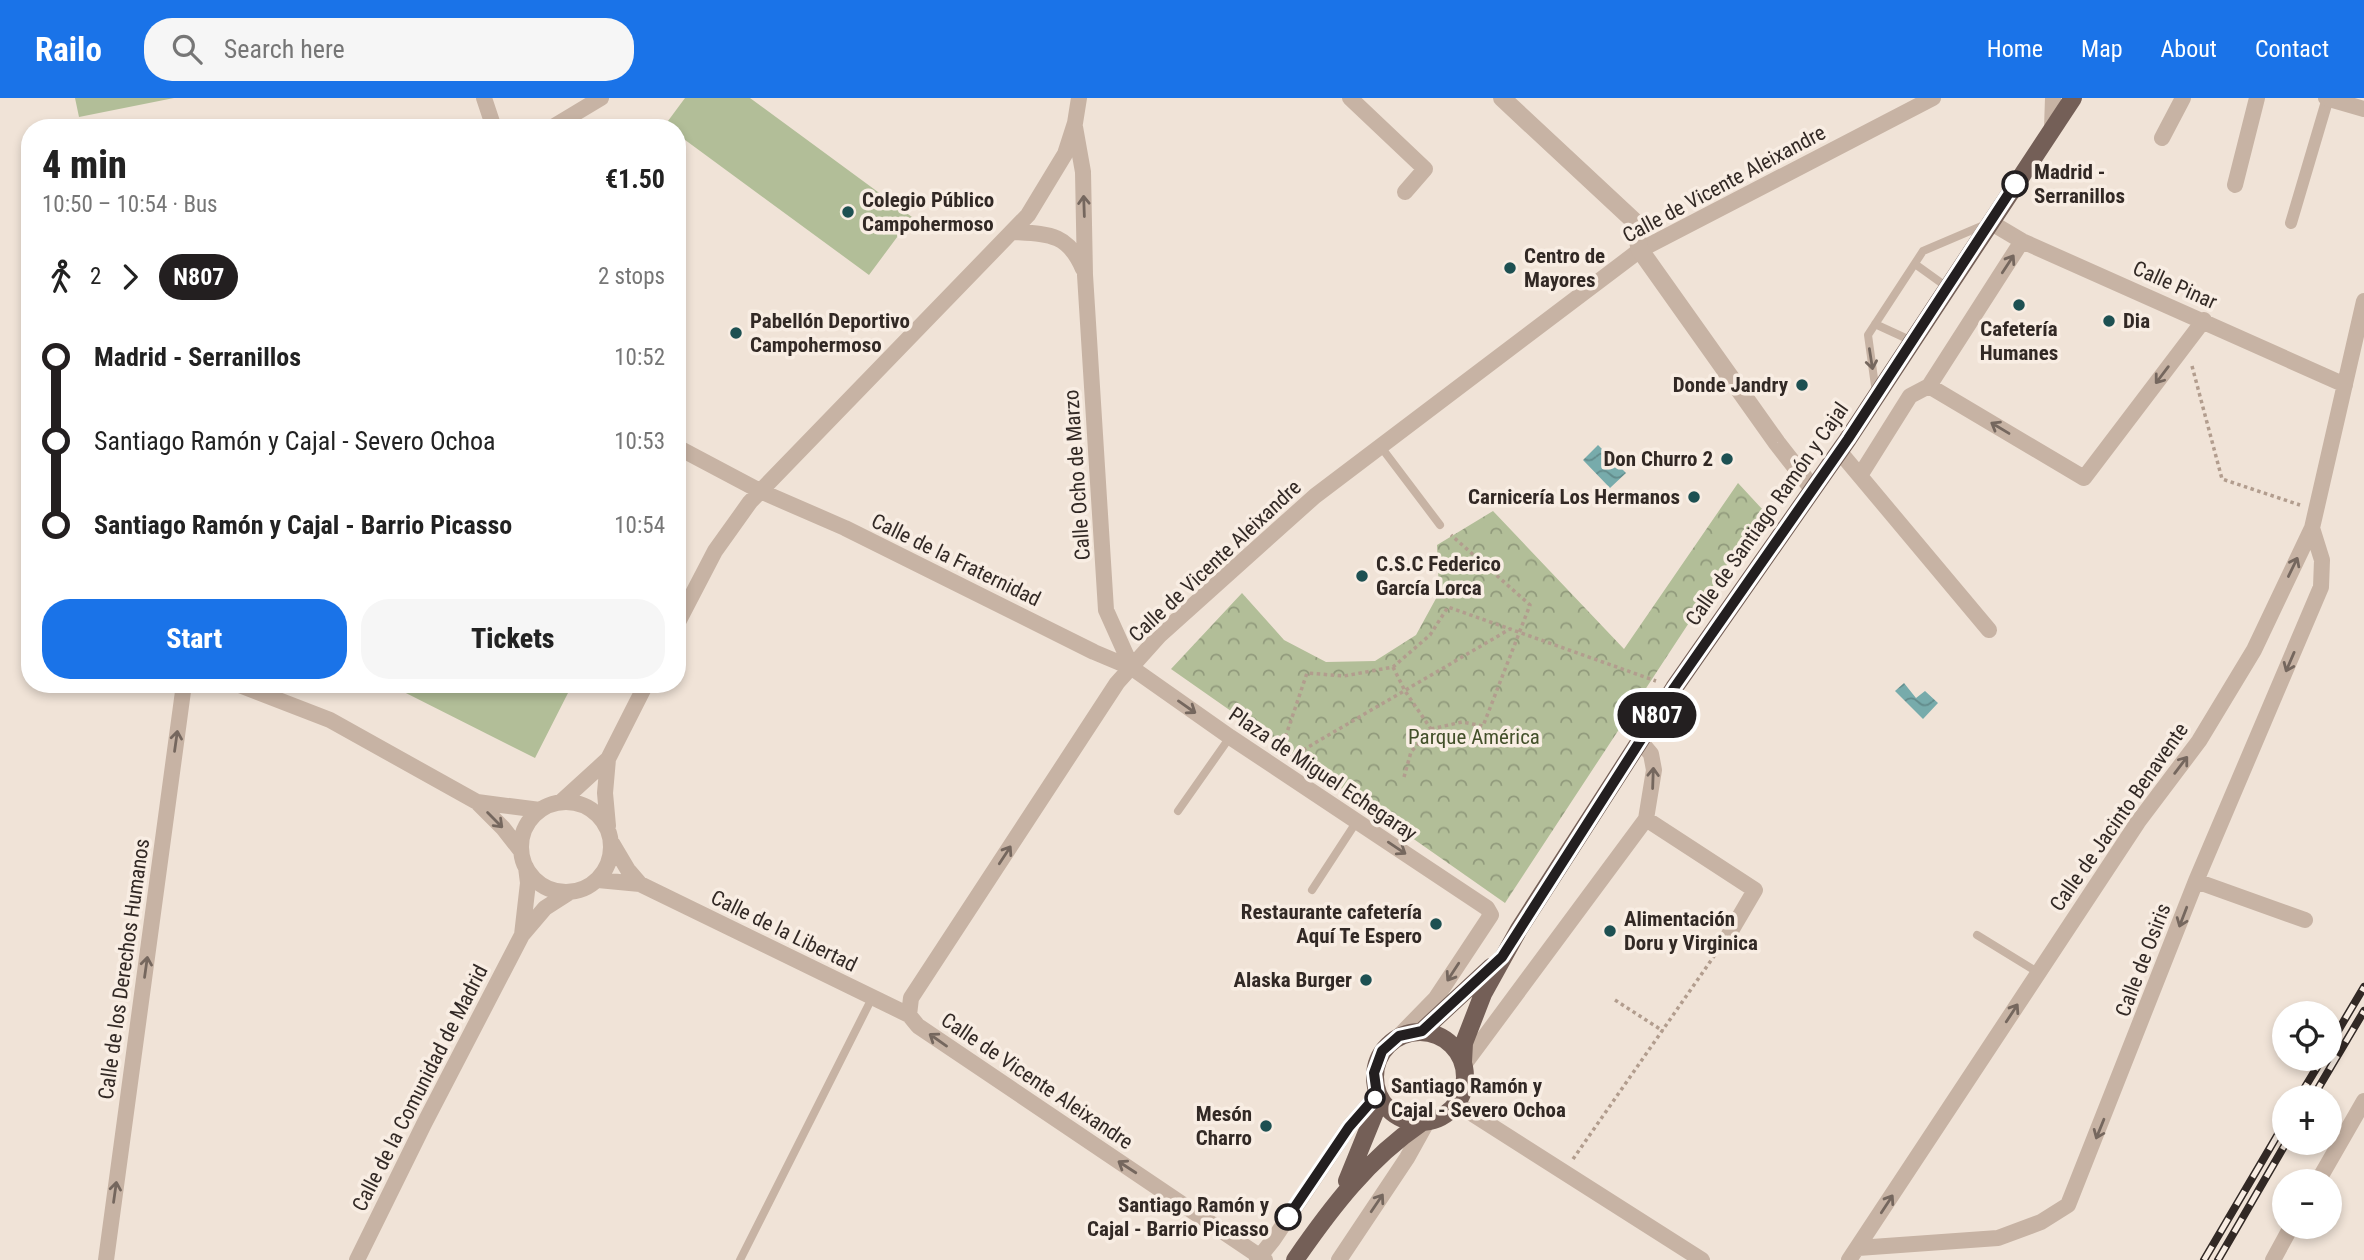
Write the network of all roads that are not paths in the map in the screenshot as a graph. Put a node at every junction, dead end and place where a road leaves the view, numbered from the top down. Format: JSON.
{"nodes":[{"id":1,"x":484,"y":98,"type":"edge"},
{"id":2,"x":601,"y":98,"type":"edge"},
{"id":3,"x":1079,"y":98,"type":"edge"},
{"id":4,"x":1350,"y":98,"type":"edge"},
{"id":5,"x":1502,"y":98,"type":"edge"},
{"id":6,"x":1933,"y":98,"type":"edge"},
{"id":7,"x":2053,"y":98,"type":"edge"},
{"id":8,"x":2073,"y":98,"type":"edge"},
{"id":9,"x":2183,"y":98,"type":"edge"},
{"id":10,"x":2257,"y":98,"type":"edge"},
{"id":11,"x":2327,"y":98,"type":"edge"},
{"id":12,"x":1912,"y":102,"type":"edge"},
{"id":13,"x":2364,"y":109,"type":"edge"},
{"id":14,"x":491,"y":119,"type":"edge"},
{"id":15,"x":566,"y":119,"type":"edge"},
{"id":16,"x":1074,"y":123,"type":"junction"},
{"id":17,"x":2052,"y":129,"type":"junction"},
{"id":18,"x":2162,"y":138,"type":"dead end"},
{"id":19,"x":2235,"y":186,"type":"dead end"},
{"id":20,"x":1405,"y":192,"type":"dead end"},
{"id":21,"x":1990,"y":222,"type":"junction"},
{"id":22,"x":2291,"y":223,"type":"dead end"},
{"id":23,"x":1013,"y":232,"type":"junction"},
{"id":24,"x":2022,"y":242,"type":"junction"},
{"id":25,"x":1640,"y":250,"type":"junction"},
{"id":26,"x":1915,"y":264,"type":"junction"},
{"id":27,"x":1085,"y":275,"type":"junction"},
{"id":28,"x":1947,"y":287,"type":"junction"},
{"id":29,"x":2364,"y":301,"type":"edge"},
{"id":30,"x":2204,"y":320,"type":"junction"},
{"id":31,"x":1875,"y":324,"type":"junction"},
{"id":32,"x":1912,"y":341,"type":"junction"},
{"id":33,"x":2349,"y":364,"type":"junction"},
{"id":34,"x":2364,"y":373,"type":"edge"},
{"id":35,"x":2345,"y":385,"type":"junction"},
{"id":36,"x":1929,"y":386,"type":"junction"},
{"id":37,"x":1877,"y":396,"type":"junction"},
{"id":38,"x":1381,"y":447,"type":"junction"},
{"id":39,"x":1839,"y":451,"type":"junction"},
{"id":40,"x":686,"y":452,"type":"edge"},
{"id":41,"x":1861,"y":474,"type":"junction"},
{"id":42,"x":1813,"y":489,"type":"junction"},
{"id":43,"x":760,"y":491,"type":"junction"},
{"id":44,"x":1440,"y":525,"type":"road end"},
{"id":45,"x":2312,"y":528,"type":"junction"},
{"id":46,"x":686,"y":607,"type":"edge"},
{"id":47,"x":1989,"y":631,"type":"dead end"},
{"id":48,"x":1132,"y":668,"type":"junction"},
{"id":49,"x":183,"y":693,"type":"edge"},
{"id":50,"x":260,"y":693,"type":"edge"},
{"id":51,"x":641,"y":693,"type":"edge"},
{"id":52,"x":1230,"y":737,"type":"junction"},
{"id":53,"x":1640,"y":741,"type":"junction"},
{"id":54,"x":608,"y":759,"type":"junction"},
{"id":55,"x":562,"y":801,"type":"junction"},
{"id":56,"x":477,"y":802,"type":"junction"},
{"id":57,"x":540,"y":810,"type":"junction"},
{"id":58,"x":1178,"y":811,"type":"dead end"},
{"id":59,"x":1646,"y":819,"type":"junction"},
{"id":60,"x":1357,"y":821,"type":"junction"},
{"id":61,"x":608,"y":826,"type":"junction"},
{"id":62,"x":612,"y":843,"type":"junction"},
{"id":63,"x":521,"y":851,"type":"junction"},
{"id":64,"x":526,"y":867,"type":"junction"},
{"id":65,"x":598,"y":880,"type":"junction"},
{"id":66,"x":2196,"y":881,"type":"junction"},
{"id":67,"x":640,"y":884,"type":"junction"},
{"id":68,"x":1312,"y":890,"type":"dead end"},
{"id":69,"x":570,"y":892,"type":"junction"},
{"id":70,"x":2305,"y":920,"type":"dead end"},
{"id":71,"x":522,"y":935,"type":"junction"},
{"id":72,"x":1977,"y":935,"type":"dead end"},
{"id":73,"x":1728,"y":936,"type":"road end"},
{"id":74,"x":1502,"y":957,"type":"junction"},
{"id":75,"x":2039,"y":973,"type":"junction"},
{"id":76,"x":872,"y":998,"type":"junction"},
{"id":77,"x":909,"y":1015,"type":"junction"},
{"id":78,"x":1422,"y":1031,"type":"junction"},
{"id":79,"x":1399,"y":1036,"type":"junction"},
{"id":80,"x":1463,"y":1064,"type":"junction"},
{"id":81,"x":1379,"y":1098,"type":"junction"},
{"id":82,"x":2364,"y":1101,"type":"edge"},
{"id":83,"x":1457,"y":1104,"type":"junction"},
{"id":84,"x":1424,"y":1122,"type":"junction"},
{"id":85,"x":2325,"y":1169,"type":"edge"},
{"id":86,"x":1338,"y":1199,"type":"junction"},
{"id":87,"x":2284,"y":1239,"type":"edge"},
{"id":88,"x":1854,"y":1254,"type":"edge"},
{"id":89,"x":1260,"y":1259,"type":"edge"},
{"id":90,"x":106,"y":1260,"type":"edge"},
{"id":91,"x":357,"y":1260,"type":"edge"},
{"id":92,"x":740,"y":1260,"type":"edge"},
{"id":93,"x":1295,"y":1260,"type":"edge"},
{"id":94,"x":1339,"y":1260,"type":"edge"},
{"id":95,"x":1702,"y":1260,"type":"edge"},
{"id":96,"x":2273,"y":1260,"type":"edge"}],
"edges":[{"from":1,"to":14,"type":"street"},
{"from":2,"to":15,"type":"street"},
{"from":3,"to":16,"type":"street"},
{"from":4,"to":20,"type":"street"},
{"from":5,"to":25,"type":"street"},
{"from":6,"to":12,"type":"street","name":"Calle de Vicente Aleixandre"},
{"from":7,"to":17,"type":"street"},
{"from":8,"to":17,"type":"main road","name":"Calle de Santiago Ramón y Cajal"},
{"from":9,"to":18,"type":"street"},
{"from":10,"to":19,"type":"street"},
{"from":11,"to":13,"type":"street"},
{"from":11,"to":22,"type":"street"},
{"from":12,"to":25,"type":"street","name":"Calle de Vicente Aleixandre"},
{"from":16,"to":23,"type":"street"},
{"from":27,"to":16,"type":"street","name":"Calle Ocho de Marzo","one_way":true},
{"from":17,"to":21,"type":"main road","name":"Calle de Santiago Ramón y Cajal"},
{"from":21,"to":24,"type":"street","name":"Calle Pinar"},
{"from":21,"to":26,"type":"lane"},
{"from":21,"to":28,"type":"main road","name":"Calle de Santiago Ramón y Cajal"},
{"from":23,"to":27,"type":"street","name":"Calle Ocho de Marzo"},
{"from":23,"to":43,"type":"street"},
{"from":24,"to":30,"type":"street","name":"Calle Pinar"},
{"from":36,"to":24,"type":"street","one_way":true},
{"from":25,"to":38,"type":"street","name":"Calle de Vicente Aleixandre"},
{"from":25,"to":42,"type":"street"},
{"from":26,"to":28,"type":"lane"},
{"from":26,"to":31,"type":"lane"},
{"from":27,"to":48,"type":"street","name":"Calle Ocho de Marzo"},
{"from":28,"to":32,"type":"main road","name":"Calle de Santiago Ramón y Cajal"},
{"from":29,"to":33,"type":"street","name":"Calle de Jacinto Benavente"},
{"from":30,"to":35,"type":"street","name":"Calle Pinar"},
{"from":30,"to":36,"type":"street","one_way":true},
{"from":31,"to":32,"type":"lane"},
{"from":31,"to":37,"type":"lane","one_way":true},
{"from":32,"to":37,"type":"main road","name":"Calle de Santiago Ramón y Cajal"},
{"from":33,"to":34,"type":"street"},
{"from":33,"to":35,"type":"street","name":"Calle de Jacinto Benavente"},
{"from":35,"to":45,"type":"street","name":"Calle de Jacinto Benavente"},
{"from":36,"to":41,"type":"street"},
{"from":37,"to":39,"type":"main road","name":"Calle de Santiago Ramón y Cajal"},
{"from":38,"to":44,"type":"lane"},
{"from":38,"to":48,"type":"street","name":"Calle de Vicente Aleixandre"},
{"from":39,"to":41,"type":"street"},
{"from":39,"to":42,"type":"main road","name":"Calle de Santiago Ramón y Cajal"},
{"from":40,"to":43,"type":"street","name":"Calle de la Fraternidad"},
{"from":41,"to":47,"type":"street"},
{"from":42,"to":53,"type":"main road","name":"Calle de Santiago Ramón y Cajal"},
{"from":43,"to":46,"type":"street"},
{"from":43,"to":48,"type":"street","name":"Calle de la Fraternidad"},
{"from":45,"to":66,"type":"street","name":"Calle de Osiris","one_way":true},
{"from":75,"to":45,"type":"street","name":"Calle de Jacinto Benavente","one_way":true},
{"from":48,"to":52,"type":"street","name":"Plaza de Miguel Echegaray","one_way":true},
{"from":77,"to":48,"type":"street","name":"Calle de Vicente Aleixandre","one_way":true},
{"from":90,"to":49,"type":"street","name":"Calle de los Derechos Humanos","one_way":true},
{"from":50,"to":56,"type":"street"},
{"from":51,"to":54,"type":"street"},
{"from":52,"to":58,"type":"lane"},
{"from":52,"to":60,"type":"street","name":"Plaza de Miguel Echegaray"},
{"from":59,"to":53,"type":"street","one_way":true},
{"from":53,"to":74,"type":"main road","name":"Calle de Santiago Ramón y Cajal"},
{"from":54,"to":55,"type":"street"},
{"from":54,"to":61,"type":"street"},
{"from":55,"to":57,"type":"street"},
{"from":55,"to":61,"type":"street"},
{"from":56,"to":57,"type":"street"},
{"from":56,"to":63,"type":"street","one_way":true},
{"from":57,"to":63,"type":"street"},
{"from":59,"to":73,"type":"street"},
{"from":59,"to":80,"type":"street"},
{"from":60,"to":68,"type":"lane"},
{"from":60,"to":79,"type":"street","name":"Plaza de Miguel Echegaray","one_way":true},
{"from":61,"to":62,"type":"street"},
{"from":62,"to":65,"type":"street"},
{"from":62,"to":67,"type":"street","name":"Calle de la Libertad"},
{"from":63,"to":64,"type":"street"},
{"from":64,"to":69,"type":"street"},
{"from":64,"to":71,"type":"street","name":"Calle de la Comunidad de Madrid"},
{"from":65,"to":67,"type":"street","name":"Calle de la Libertad"},
{"from":65,"to":69,"type":"street"},
{"from":66,"to":70,"type":"street"},
{"from":66,"to":88,"type":"street","name":"Calle de Osiris","one_way":true},
{"from":67,"to":76,"type":"street","name":"Calle de la Libertad"},
{"from":69,"to":71,"type":"street","name":"Calle de la Comunidad de Madrid"},
{"from":71,"to":91,"type":"street","name":"Calle de la Comunidad de Madrid"},
{"from":72,"to":75,"type":"lane"},
{"from":74,"to":78,"type":"main road","name":"Calle de Santiago Ramón y Cajal"},
{"from":74,"to":80,"type":"main road","name":"Calle de Santiago Ramón y Cajal"},
{"from":88,"to":75,"type":"street","name":"Calle de Jacinto Benavente","one_way":true},
{"from":76,"to":77,"type":"street","name":"Calle de la Libertad"},
{"from":76,"to":92,"type":"lane"},
{"from":89,"to":77,"type":"street","name":"Calle de Vicente Aleixandre","one_way":true},
{"from":78,"to":79,"type":"main road"},
{"from":78,"to":80,"type":"main road"},
{"from":79,"to":81,"type":"main road"},
{"from":80,"to":83,"type":"main road"},
{"from":81,"to":84,"type":"main road"},
{"from":81,"to":86,"type":"main road"},
{"from":81,"to":89,"type":"street"},
{"from":82,"to":85,"type":"street"},
{"from":83,"to":84,"type":"main road"},
{"from":83,"to":95,"type":"street"},
{"from":84,"to":86,"type":"main road"},
{"from":94,"to":84,"type":"street","one_way":true},
{"from":86,"to":93,"type":"main road"},
{"from":87,"to":96,"type":"street"}]}
